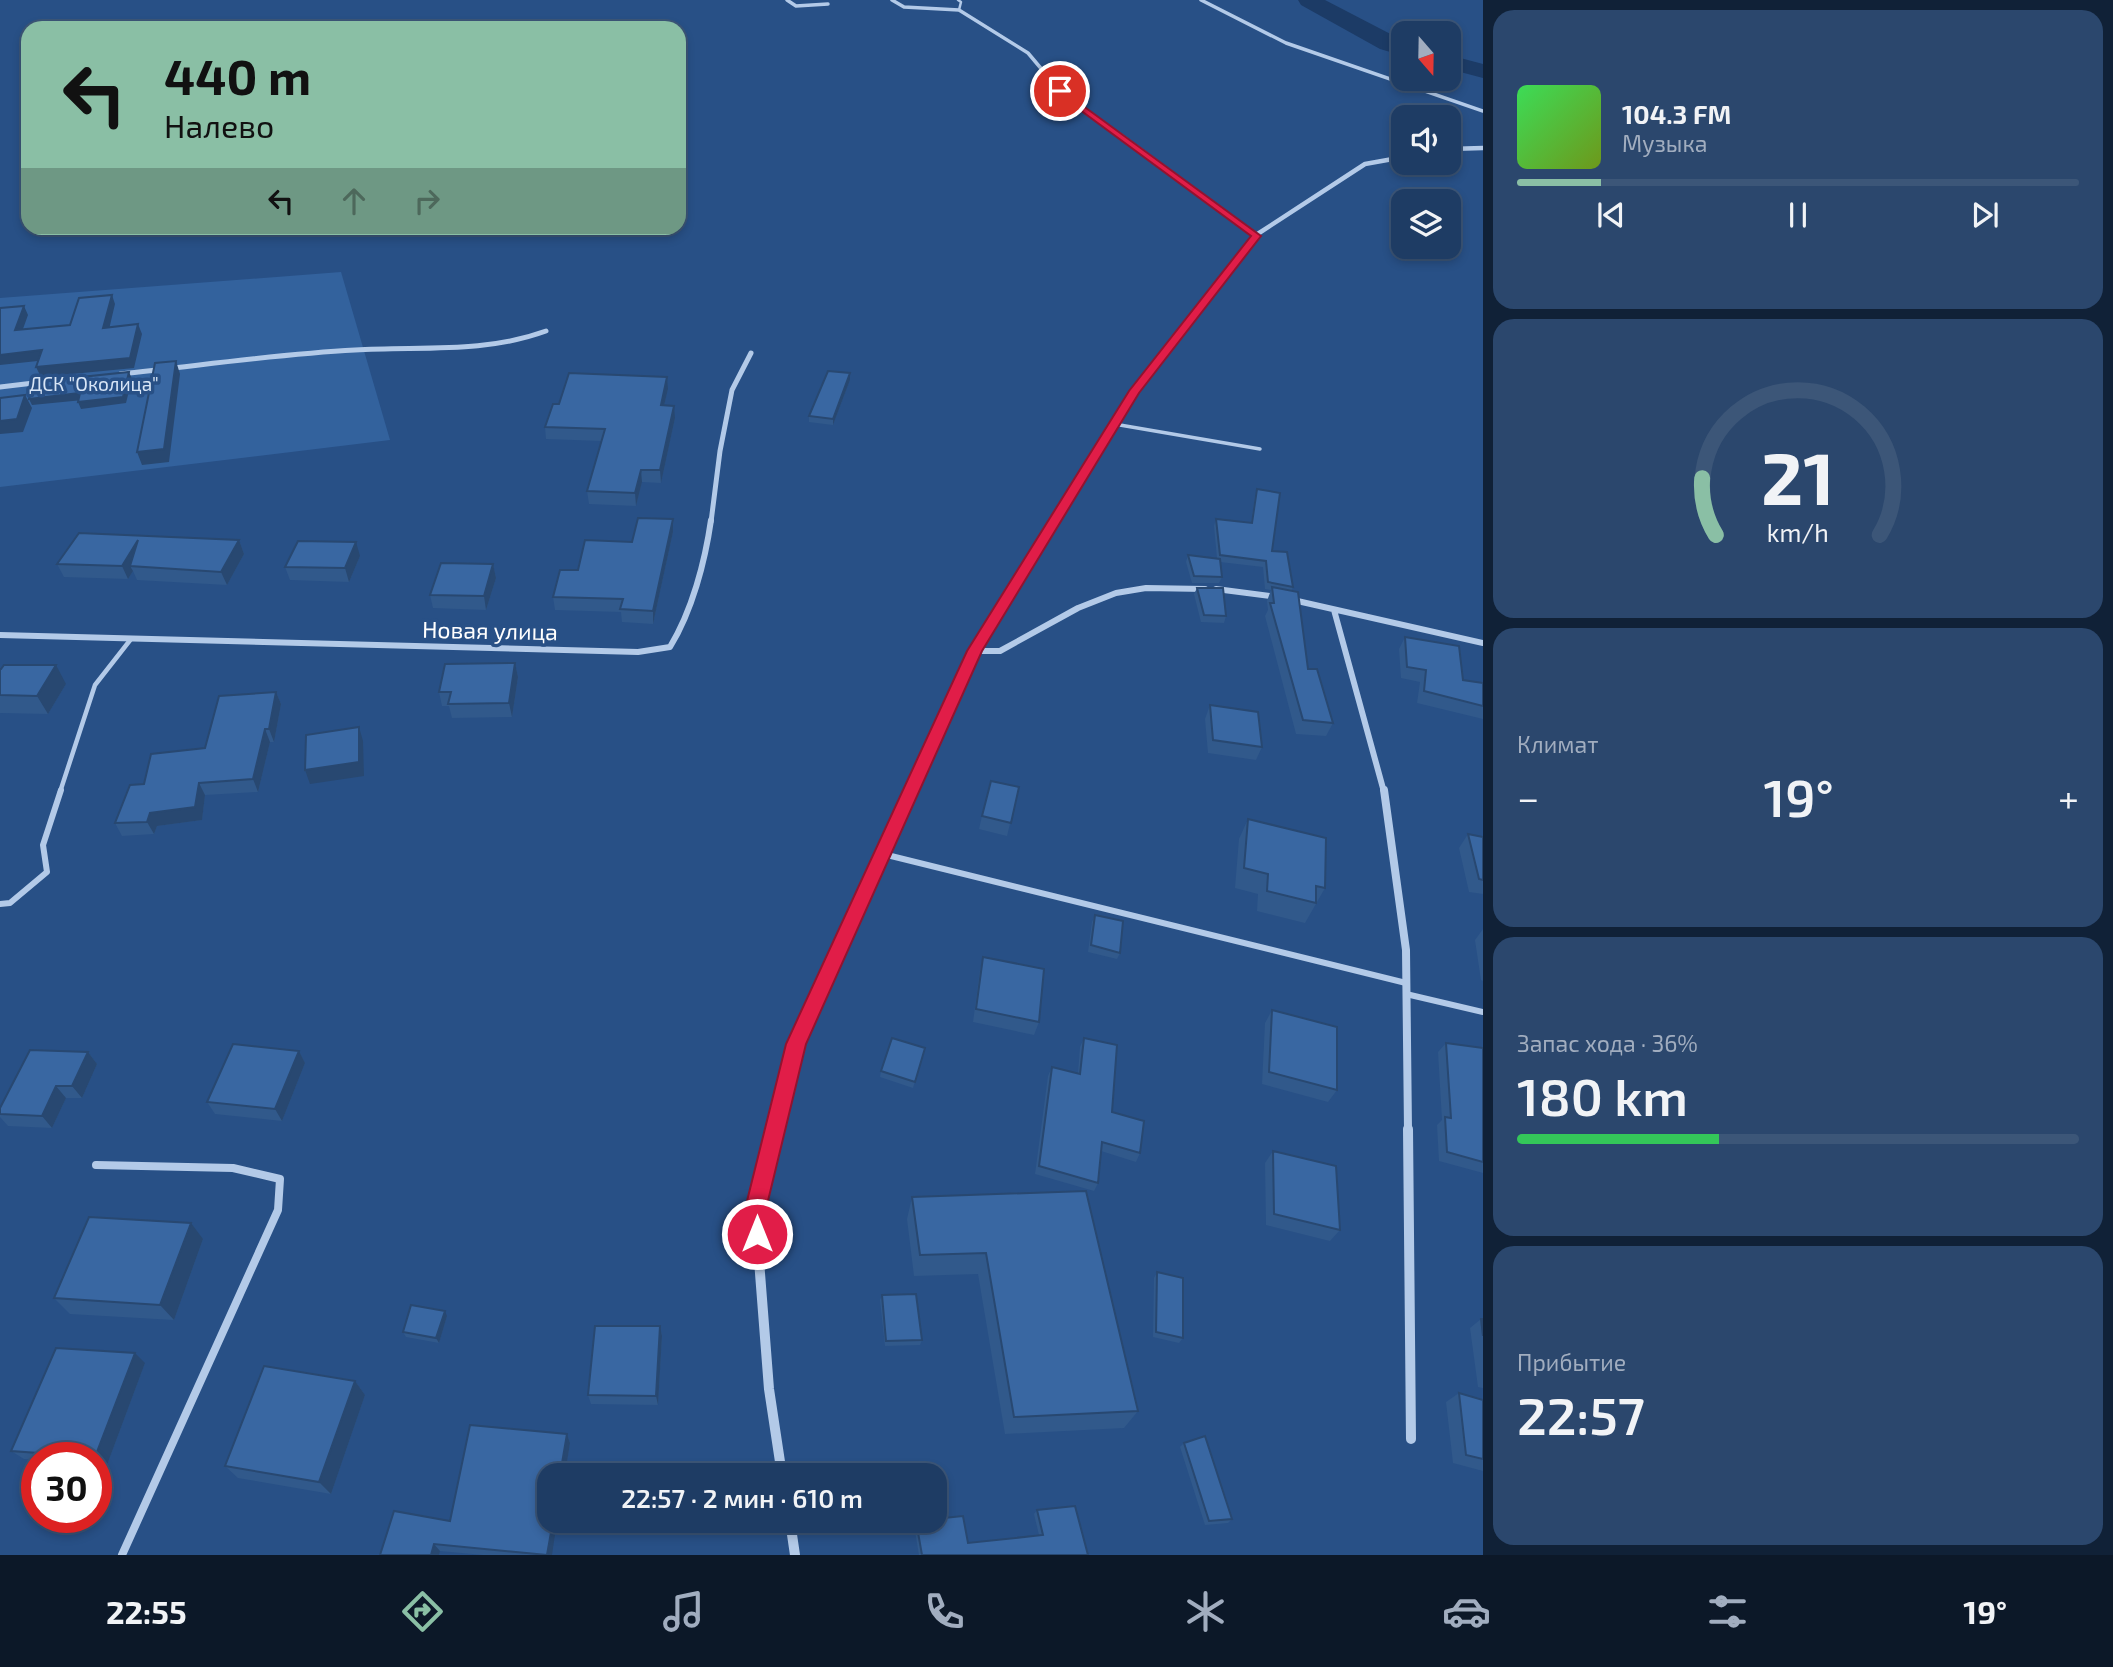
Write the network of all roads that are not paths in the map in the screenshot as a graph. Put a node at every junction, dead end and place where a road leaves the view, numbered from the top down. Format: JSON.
{"nodes":[{"id":1,"x":787,"y":0,"type":"edge"},
{"id":2,"x":892,"y":0,"type":"edge"},
{"id":3,"x":958,"y":0,"type":"edge"},
{"id":4,"x":1201,"y":0,"type":"edge"},
{"id":5,"x":828,"y":4,"type":"dead end"},
{"id":6,"x":959,"y":10,"type":"junction"},
{"id":7,"x":1483,"y":111,"type":"edge"},
{"id":8,"x":1483,"y":148,"type":"edge"},
{"id":9,"x":1461,"y":149,"type":"edge"},
{"id":10,"x":1391,"y":159,"type":"edge"},
{"id":11,"x":1256,"y":236,"type":"junction"},
{"id":12,"x":546,"y":331,"type":"dead end"},
{"id":13,"x":751,"y":353,"type":"dead end"},
{"id":14,"x":109,"y":375,"type":"edge"},
{"id":15,"x":55,"y":381,"type":"edge"},
{"id":16,"x":0,"y":387,"type":"edge"},
{"id":17,"x":1114,"y":424,"type":"junction"},
{"id":18,"x":1260,"y":449,"type":"dead end"},
{"id":19,"x":1334,"y":610,"type":"junction"},
{"id":20,"x":0,"y":635,"type":"edge"},
{"id":21,"x":131,"y":639,"type":"junction"},
{"id":22,"x":1483,"y":643,"type":"edge"},
{"id":23,"x":974,"y":651,"type":"junction"},
{"id":24,"x":883,"y":854,"type":"junction"},
{"id":25,"x":0,"y":904,"type":"edge"},
{"id":26,"x":1406,"y":983,"type":"junction"},
{"id":27,"x":1406,"y":994,"type":"junction"},
{"id":28,"x":1483,"y":1012,"type":"edge"},
{"id":29,"x":96,"y":1165,"type":"dead end"},
{"id":30,"x":1411,"y":1439,"type":"dead end"},
{"id":31,"x":780,"y":1463,"type":"edge"},
{"id":32,"x":792,"y":1533,"type":"edge"},
{"id":33,"x":122,"y":1555,"type":"edge"},
{"id":34,"x":795,"y":1555,"type":"edge"}],
"edges":[{"from":1,"to":5,"type":"street"},
{"from":2,"to":6,"type":"street"},
{"from":3,"to":6,"type":"lane"},
{"from":4,"to":7,"type":"street"},
{"from":6,"to":11,"type":"street"},
{"from":8,"to":9,"type":"street"},
{"from":10,"to":11,"type":"street"},
{"from":11,"to":17,"type":"street"},
{"from":12,"to":14,"type":"street"},
{"from":13,"to":21,"type":"street","name":"Новая улица"},
{"from":15,"to":16,"type":"street"},
{"from":17,"to":18,"type":"lane"},
{"from":17,"to":23,"type":"street"},
{"from":19,"to":22,"type":"street"},
{"from":19,"to":23,"type":"street"},
{"from":19,"to":26,"type":"street"},
{"from":20,"to":21,"type":"street","name":"Новая улица"},
{"from":21,"to":25,"type":"lane"},
{"from":23,"to":24,"type":"street"},
{"from":24,"to":26,"type":"lane"},
{"from":24,"to":31,"type":"street"},
{"from":26,"to":27,"type":"street"},
{"from":27,"to":28,"type":"lane"},
{"from":27,"to":30,"type":"street"},
{"from":29,"to":33,"type":"lane"},
{"from":32,"to":34,"type":"street"}]}
